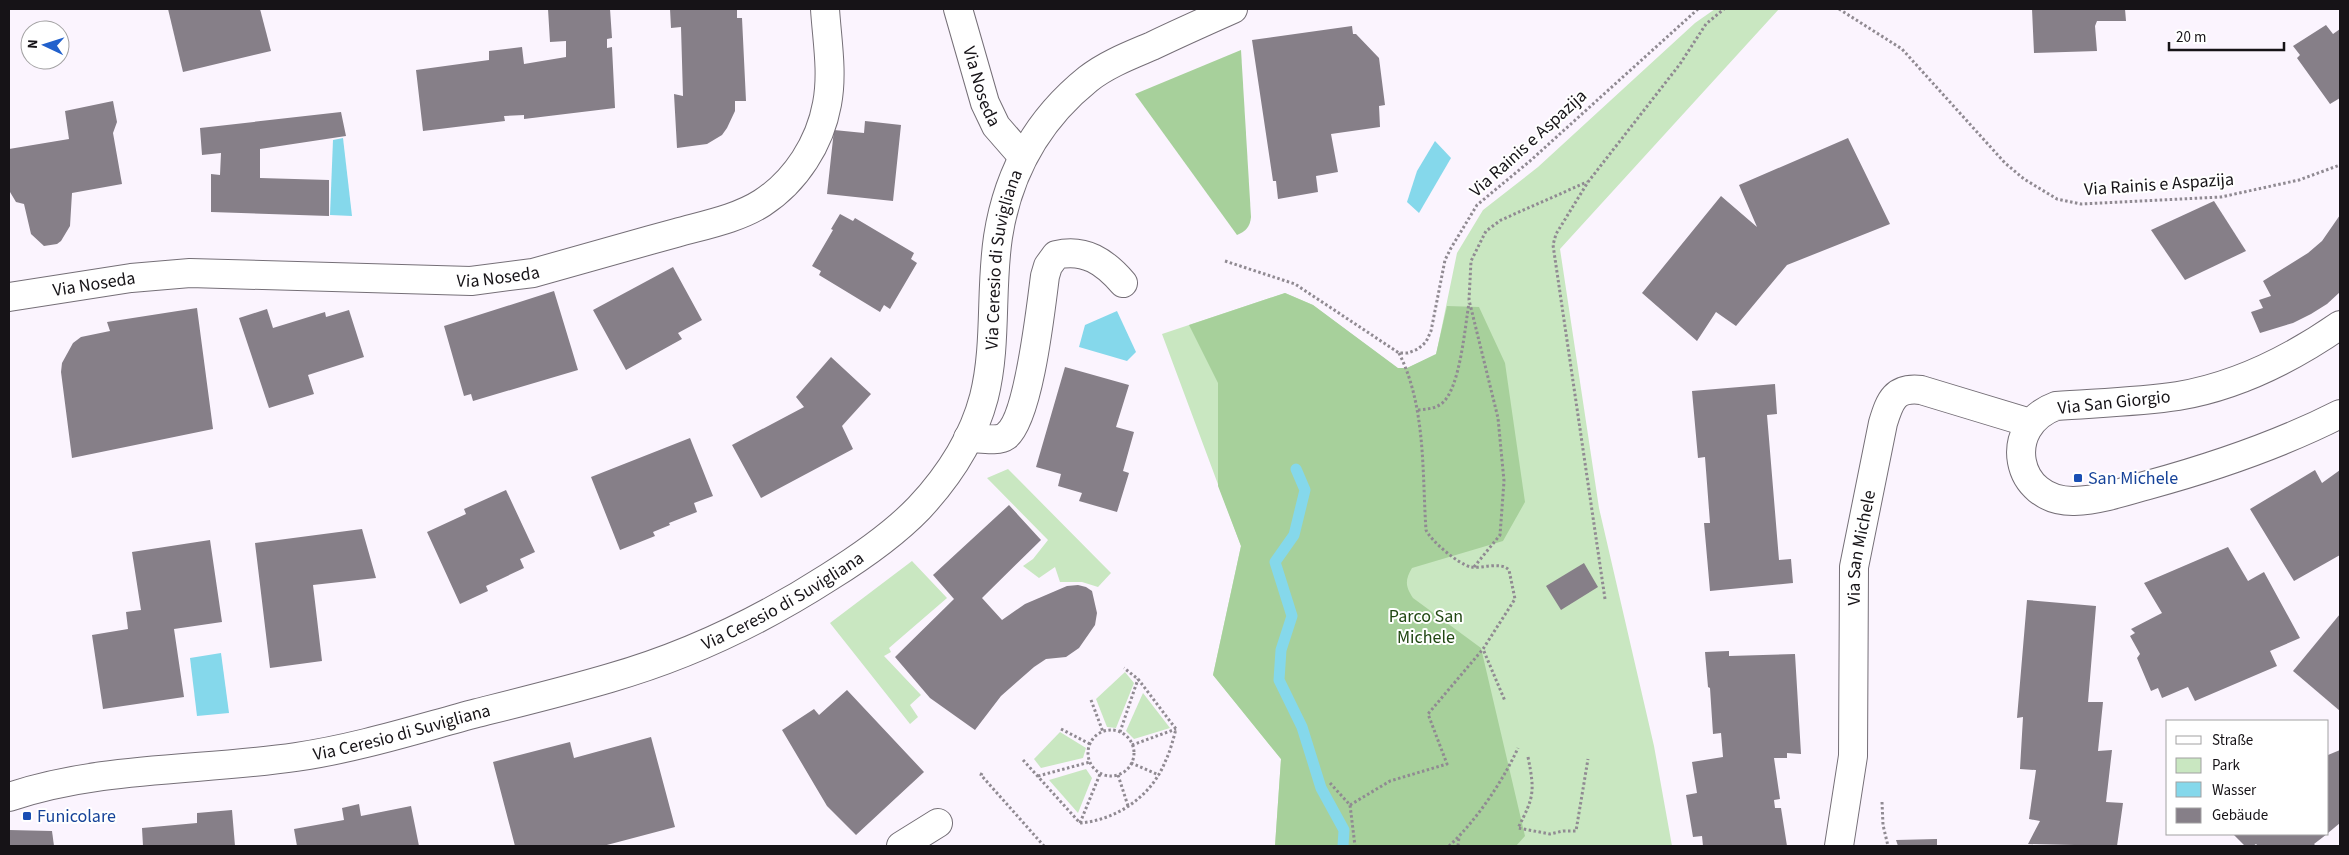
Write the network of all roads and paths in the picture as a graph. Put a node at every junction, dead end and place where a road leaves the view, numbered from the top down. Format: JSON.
{"nodes":[{"id":1,"x":825,"y":9,"type":"edge"},
{"id":2,"x":958,"y":9,"type":"edge"},
{"id":3,"x":1233,"y":9,"type":"edge"},
{"id":4,"x":1698,"y":9,"type":"edge"},
{"id":5,"x":1724,"y":9,"type":"edge"},
{"id":6,"x":1839,"y":9,"type":"edge"},
{"id":7,"x":1023,"y":157,"type":"junction"},
{"id":8,"x":2340,"y":165,"type":"edge"},
{"id":9,"x":1588,"y":182,"type":"junction"},
{"id":10,"x":1224,"y":261,"type":"dead end"},
{"id":11,"x":1122,"y":283,"type":"dead end"},
{"id":12,"x":9,"y":298,"type":"edge"},
{"id":13,"x":1469,"y":300,"type":"junction"},
{"id":14,"x":2340,"y":325,"type":"edge"},
{"id":15,"x":1399,"y":353,"type":"junction"},
{"id":16,"x":1418,"y":410,"type":"junction"},
{"id":17,"x":2340,"y":414,"type":"edge"},
{"id":18,"x":2030,"y":423,"type":"junction"},
{"id":19,"x":968,"y":438,"type":"junction"},
{"id":20,"x":1474,"y":567,"type":"junction"},
{"id":21,"x":1605,"y":600,"type":"dead end"},
{"id":22,"x":1483,"y":649,"type":"junction"},
{"id":23,"x":1124,"y":668,"type":"dead end"},
{"id":24,"x":1138,"y":679,"type":"junction"},
{"id":25,"x":1091,"y":700,"type":"dead end"},
{"id":26,"x":1505,"y":701,"type":"dead end"},
{"id":27,"x":1061,"y":729,"type":"dead end"},
{"id":28,"x":1176,"y":729,"type":"junction"},
{"id":29,"x":1103,"y":732,"type":"junction"},
{"id":30,"x":1120,"y":732,"type":"junction"},
{"id":31,"x":1090,"y":744,"type":"junction"},
{"id":32,"x":1132,"y":745,"type":"junction"},
{"id":33,"x":1518,"y":748,"type":"dead end"},
{"id":34,"x":1528,"y":757,"type":"dead end"},
{"id":35,"x":1588,"y":759,"type":"dead end"},
{"id":36,"x":1023,"y":760,"type":"dead end"},
{"id":37,"x":1090,"y":762,"type":"junction"},
{"id":38,"x":1131,"y":763,"type":"junction"},
{"id":39,"x":982,"y":773,"type":"dead end"},
{"id":40,"x":1100,"y":774,"type":"junction"},
{"id":41,"x":1118,"y":775,"type":"junction"},
{"id":42,"x":1158,"y":775,"type":"junction"},
{"id":43,"x":1038,"y":776,"type":"junction"},
{"id":44,"x":1330,"y":783,"type":"dead end"},
{"id":45,"x":9,"y":796,"type":"edge"},
{"id":46,"x":1882,"y":798,"type":"dead end"},
{"id":47,"x":1350,"y":805,"type":"junction"},
{"id":48,"x":1128,"y":806,"type":"junction"},
{"id":49,"x":938,"y":823,"type":"dead end"},
{"id":50,"x":1080,"y":823,"type":"junction"},
{"id":51,"x":1459,"y":837,"type":"junction"},
{"id":52,"x":902,"y":846,"type":"edge"},
{"id":53,"x":1044,"y":846,"type":"edge"},
{"id":54,"x":1355,"y":846,"type":"edge"},
{"id":55,"x":1449,"y":846,"type":"edge"},
{"id":56,"x":1458,"y":846,"type":"edge"},
{"id":57,"x":1840,"y":846,"type":"edge"},
{"id":58,"x":1888,"y":846,"type":"edge"}],
"edges":[{"from":1,"to":12,"type":"street","name":"Via Noseda"},
{"from":2,"to":7,"type":"street","name":"Via Noseda"},
{"from":3,"to":7,"type":"street","name":"Via Ceresio di Suvigliana"},
{"from":4,"to":15,"type":"path","name":"Via Rainis e Aspazija"},
{"from":5,"to":9,"type":"path"},
{"from":6,"to":8,"type":"path","name":"Via Rainis e Aspazija"},
{"from":7,"to":19,"type":"street","name":"Via Ceresio di Suvigliana"},
{"from":9,"to":13,"type":"path"},
{"from":9,"to":21,"type":"path"},
{"from":10,"to":15,"type":"path"},
{"from":11,"to":19,"type":"street"},
{"from":13,"to":16,"type":"path"},
{"from":13,"to":20,"type":"path"},
{"from":14,"to":18,"type":"street","name":"Via San Giorgio"},
{"from":15,"to":16,"type":"path"},
{"from":16,"to":20,"type":"path"},
{"from":17,"to":18,"type":"street"},
{"from":18,"to":57,"type":"street","name":"Via San Michele"},
{"from":19,"to":45,"type":"street","name":"Via Ceresio di Suvigliana"},
{"from":20,"to":22,"type":"path"},
{"from":22,"to":26,"type":"path"},
{"from":22,"to":47,"type":"path"},
{"from":23,"to":24,"type":"path"},
{"from":24,"to":28,"type":"path"},
{"from":24,"to":30,"type":"path"},
{"from":25,"to":29,"type":"path"},
{"from":27,"to":31,"type":"path"},
{"from":28,"to":32,"type":"path"},
{"from":28,"to":42,"type":"path"},
{"from":29,"to":30,"type":"path"},
{"from":29,"to":31,"type":"path"},
{"from":30,"to":32,"type":"path"},
{"from":31,"to":37,"type":"path"},
{"from":32,"to":38,"type":"path"},
{"from":33,"to":51,"type":"path"},
{"from":34,"to":35,"type":"path"},
{"from":36,"to":43,"type":"path"},
{"from":37,"to":40,"type":"path"},
{"from":37,"to":43,"type":"path"},
{"from":38,"to":41,"type":"path"},
{"from":38,"to":42,"type":"path"},
{"from":39,"to":53,"type":"path"},
{"from":40,"to":41,"type":"path"},
{"from":40,"to":50,"type":"path"},
{"from":41,"to":48,"type":"path"},
{"from":42,"to":48,"type":"path"},
{"from":43,"to":50,"type":"path"},
{"from":44,"to":47,"type":"path"},
{"from":46,"to":58,"type":"path"},
{"from":47,"to":54,"type":"path"},
{"from":48,"to":50,"type":"path"},
{"from":49,"to":52,"type":"street"},
{"from":51,"to":55,"type":"path"},
{"from":51,"to":56,"type":"path"}]}
